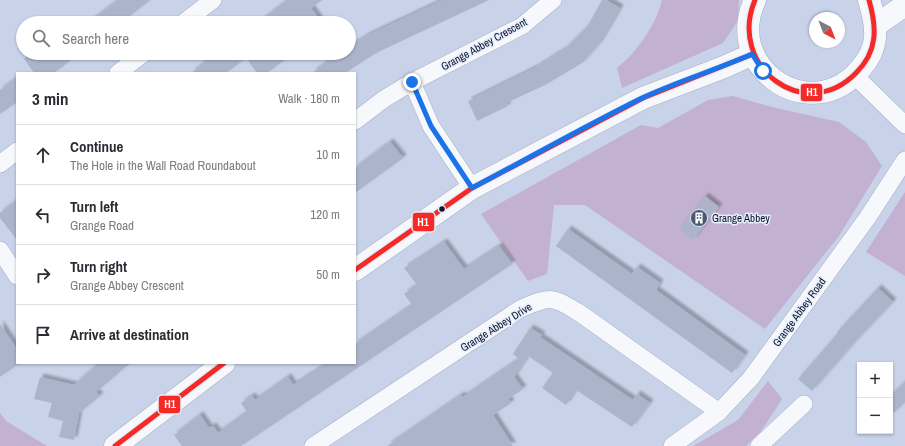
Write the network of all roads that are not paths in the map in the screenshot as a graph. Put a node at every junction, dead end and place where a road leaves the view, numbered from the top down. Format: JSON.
{"nodes":[{"id":1,"x":213,"y":0,"type":"edge"},
{"id":2,"x":553,"y":0,"type":"edge"},
{"id":3,"x":755,"y":0,"type":"edge"},
{"id":4,"x":869,"y":0,"type":"edge"},
{"id":5,"x":905,"y":5,"type":"edge"},
{"id":6,"x":192,"y":16,"type":"edge"},
{"id":7,"x":875,"y":26,"type":"junction"},
{"id":8,"x":752,"y":54,"type":"junction"},
{"id":9,"x":135,"y":60,"type":"edge"},
{"id":10,"x":119,"y":72,"type":"edge"},
{"id":11,"x":855,"y":76,"type":"junction"},
{"id":12,"x":412,"y":82,"type":"junction"},
{"id":13,"x":356,"y":120,"type":"edge"},
{"id":14,"x":905,"y":125,"type":"edge"},
{"id":15,"x":16,"y":152,"type":"edge"},
{"id":16,"x":905,"y":160,"type":"edge"},
{"id":17,"x":0,"y":164,"type":"edge"},
{"id":18,"x":472,"y":188,"type":"junction"},
{"id":19,"x":0,"y":250,"type":"edge"},
{"id":20,"x":356,"y":269,"type":"edge"},
{"id":21,"x":16,"y":274,"type":"edge"},
{"id":22,"x":223,"y":364,"type":"edge"},
{"id":23,"x":804,"y":404,"type":"dead end"},
{"id":24,"x":719,"y":412,"type":"junction"},
{"id":25,"x":115,"y":446,"type":"edge"},
{"id":26,"x":313,"y":446,"type":"edge"},
{"id":27,"x":672,"y":446,"type":"edge"},
{"id":28,"x":759,"y":446,"type":"edge"}],
"edges":[{"from":1,"to":6,"type":"street"},
{"from":2,"to":12,"type":"street","name":"Grange Abbey Crescent"},
{"from":3,"to":8,"type":"main road"},
{"from":4,"to":7,"type":"main road"},
{"from":5,"to":7,"type":"main road"},
{"from":7,"to":11,"type":"main road"},
{"from":8,"to":11,"type":"main road"},
{"from":8,"to":18,"type":"main road"},
{"from":9,"to":10,"type":"street"},
{"from":11,"to":14,"type":"street"},
{"from":12,"to":13,"type":"street","name":"Grange Abbey Crescent"},
{"from":12,"to":18,"type":"street"},
{"from":15,"to":17,"type":"street"},
{"from":16,"to":24,"type":"street","name":"Grange Abbey Road"},
{"from":18,"to":20,"type":"main road"},
{"from":19,"to":21,"type":"street"},
{"from":22,"to":25,"type":"main road"},
{"from":23,"to":28,"type":"street"},
{"from":24,"to":26,"type":"street","name":"Grange Abbey Drive"},
{"from":24,"to":27,"type":"street","name":"Grange Abbey Road"}]}
